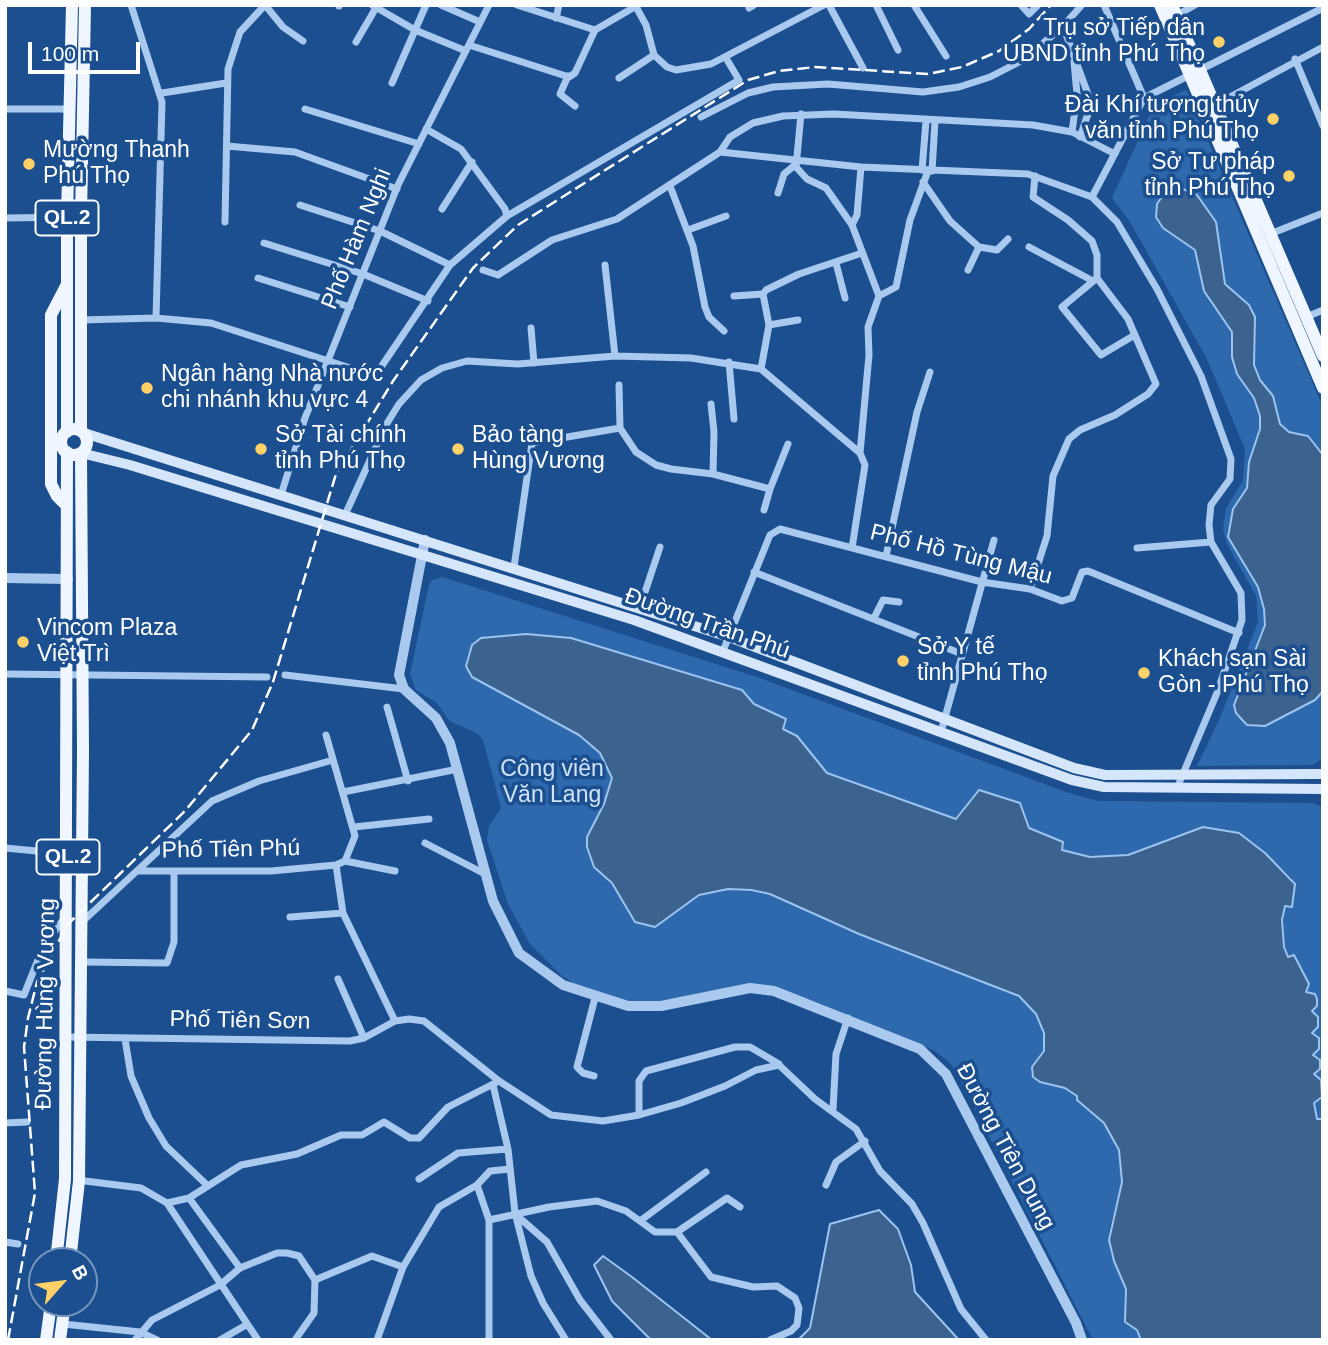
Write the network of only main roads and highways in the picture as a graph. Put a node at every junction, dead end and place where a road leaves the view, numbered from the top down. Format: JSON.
{"nodes":[{"id":1,"x":72,"y":5,"type":"edge"},
{"id":2,"x":85,"y":5,"type":"edge"},
{"id":3,"x":1160,"y":5,"type":"edge"},
{"id":4,"x":1175,"y":10,"type":"edge"},
{"id":5,"x":1195,"y":72,"type":"junction"},
{"id":6,"x":1265,"y":236,"type":"junction"},
{"id":7,"x":66,"y":286,"type":"junction"},
{"id":8,"x":1301,"y":320,"type":"junction"},
{"id":9,"x":1323,"y":356,"type":"edge"},
{"id":10,"x":1323,"y":387,"type":"edge"},
{"id":11,"x":66,"y":432,"type":"junction"},
{"id":12,"x":83,"y":432,"type":"junction"},
{"id":13,"x":74,"y":453,"type":"junction"},
{"id":14,"x":68,"y":506,"type":"junction"},
{"id":15,"x":1323,"y":774,"type":"edge"},
{"id":16,"x":1092,"y":779,"type":"junction"},
{"id":17,"x":1323,"y":789,"type":"edge"},
{"id":18,"x":58,"y":1247,"type":"edge"},
{"id":19,"x":72,"y":1247,"type":"edge"},
{"id":20,"x":49,"y":1317,"type":"edge"},
{"id":21,"x":63,"y":1317,"type":"edge"},
{"id":22,"x":46,"y":1340,"type":"edge"},
{"id":23,"x":60,"y":1340,"type":"edge"}],
"edges":[{"from":1,"to":7,"type":"main road","number":"QL.2"},
{"from":2,"to":12,"type":"main road","number":"QL.2"},
{"from":3,"to":5,"type":"main road"},
{"from":4,"to":5,"type":"main road"},
{"from":5,"to":6,"type":"main road"},
{"from":5,"to":6,"type":"main road"},
{"from":6,"to":8,"type":"main road"},
{"from":7,"to":11,"type":"main road","number":"QL.2"},
{"from":7,"to":14,"type":"main road"},
{"from":8,"to":9,"type":"main road"},
{"from":8,"to":10,"type":"main road"},
{"from":11,"to":12,"type":"main road"},
{"from":11,"to":13,"type":"main road","number":"QL.2"},
{"from":12,"to":13,"type":"main road","number":"QL.2"},
{"from":12,"to":16,"type":"main road","name":"Đường Trần Phú"},
{"from":13,"to":14,"type":"main road","name":"Đường Hùng Vương","number":"QL.2"},
{"from":13,"to":16,"type":"main road","name":"Đường Trần Phú"},
{"from":13,"to":19,"type":"main road","name":"Đường Hùng Vương","number":"QL.2"},
{"from":14,"to":18,"type":"main road","name":"Đường Hùng Vương","number":"QL.2"},
{"from":15,"to":16,"type":"main road","name":"Đường Trần Phú"},
{"from":16,"to":17,"type":"main road","name":"Đường Trần Phú"},
{"from":20,"to":22,"type":"main road"},
{"from":21,"to":23,"type":"main road"}]}
